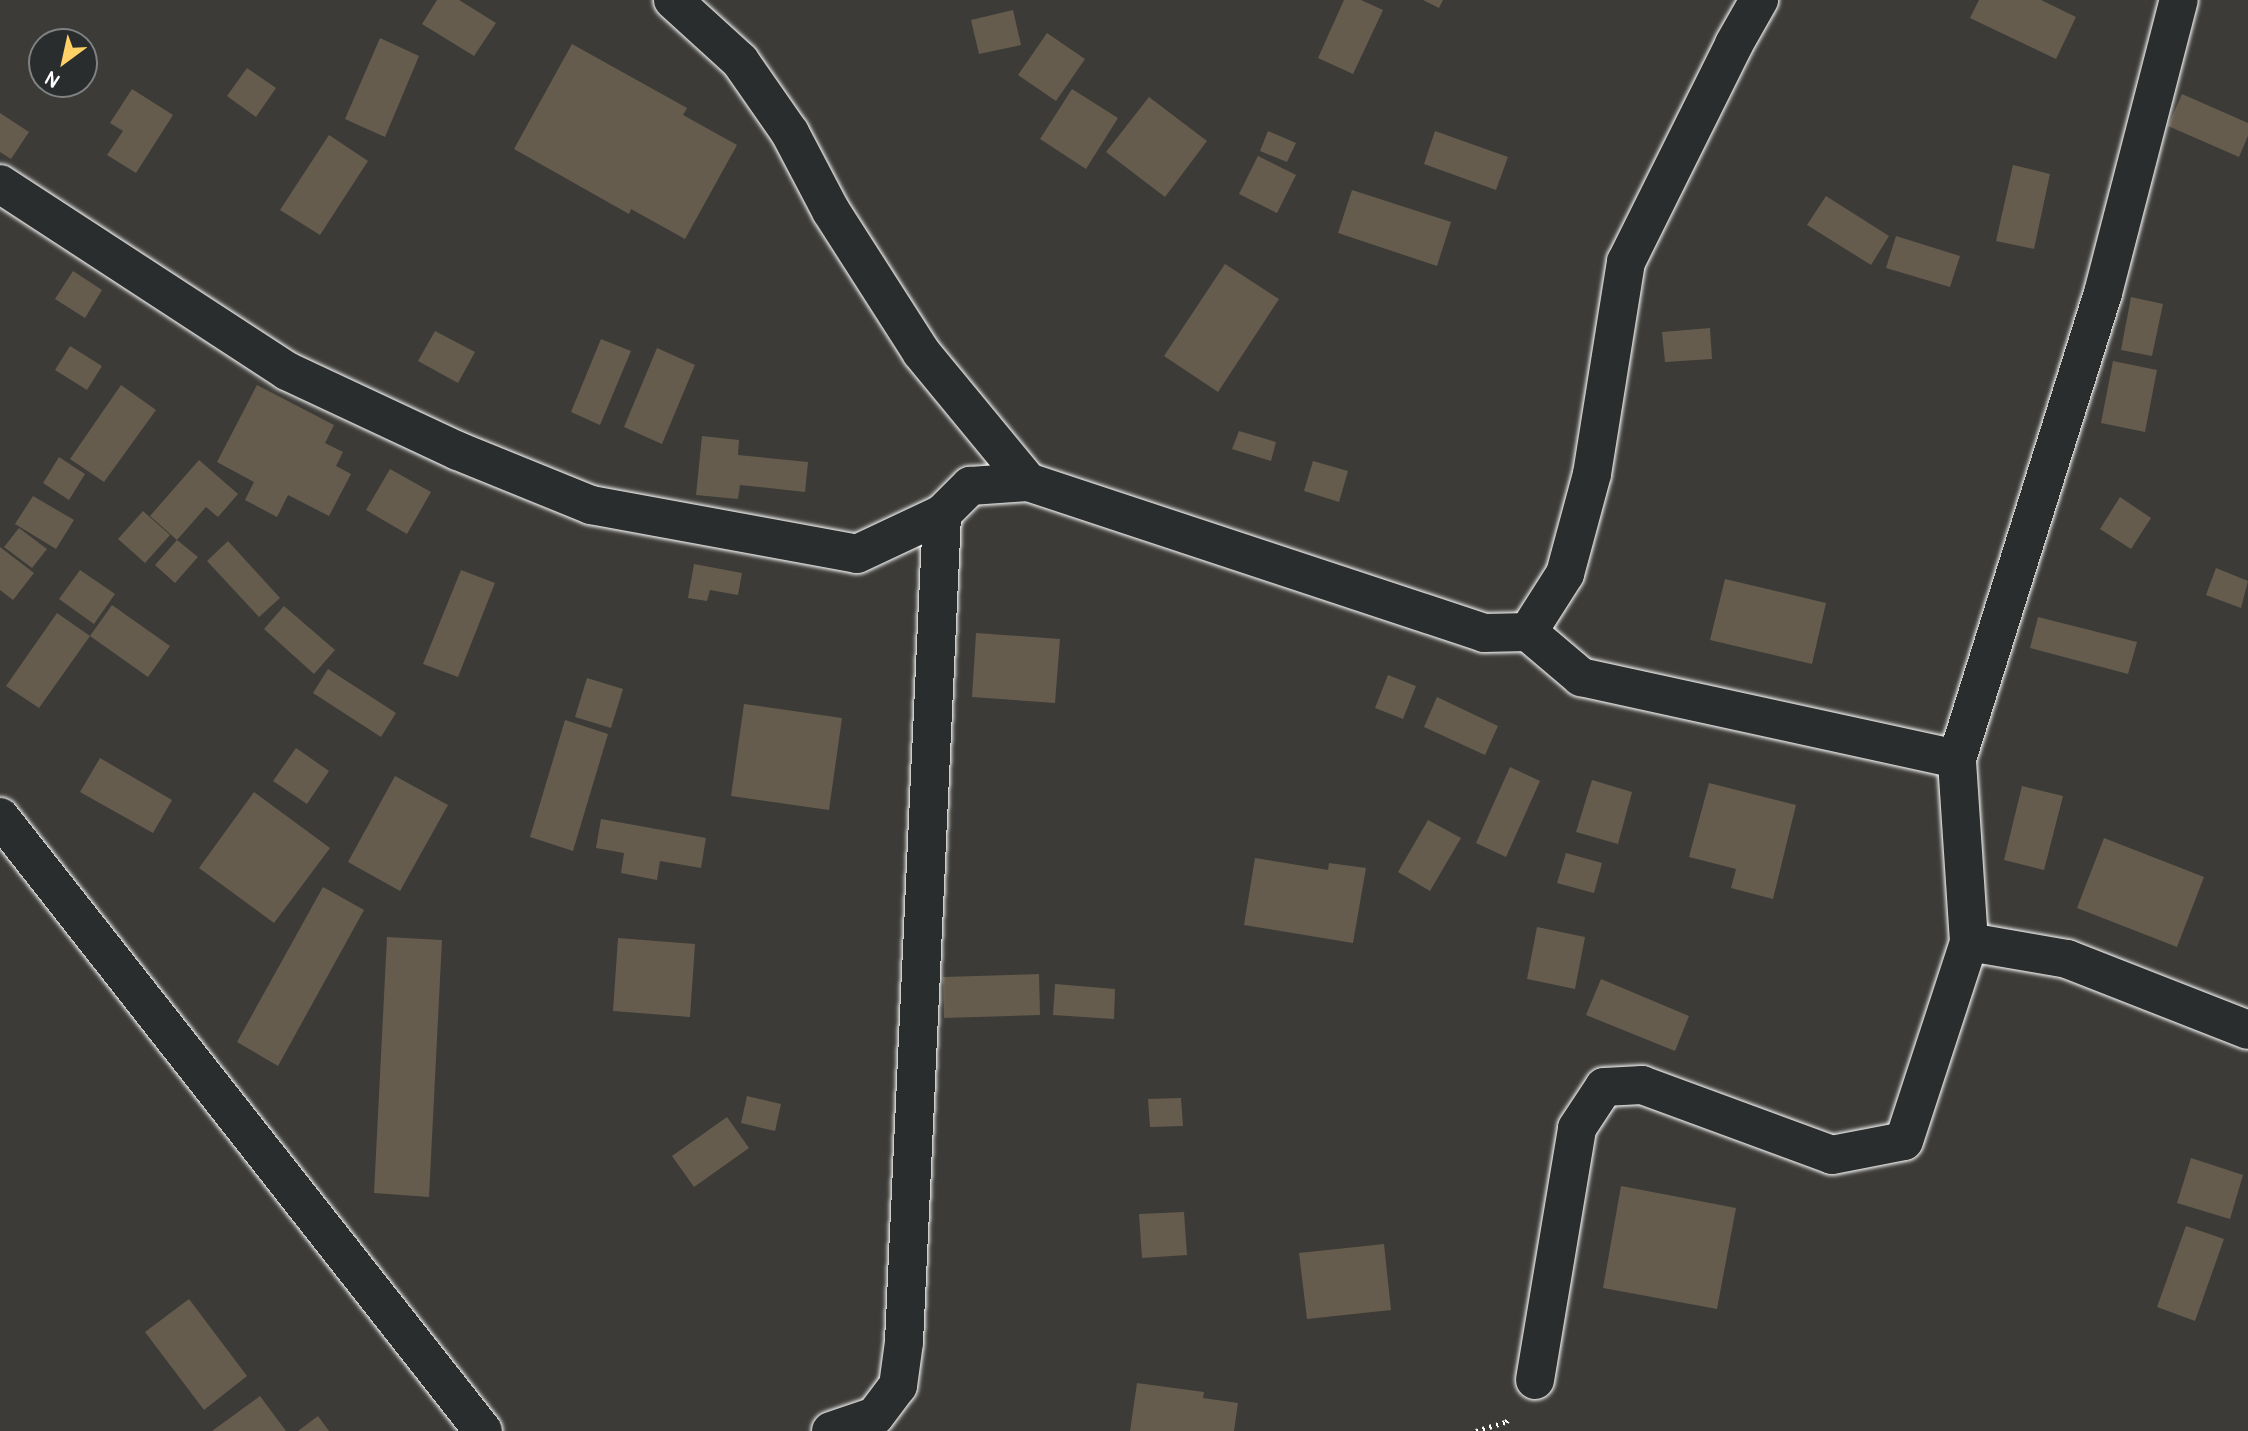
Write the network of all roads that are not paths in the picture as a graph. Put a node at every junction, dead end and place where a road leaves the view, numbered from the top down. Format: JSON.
{"nodes":[{"id":1,"x":673,"y":0,"type":"edge"},
{"id":2,"x":1759,"y":0,"type":"edge"},
{"id":3,"x":2179,"y":0,"type":"edge"},
{"id":4,"x":0,"y":184,"type":"edge"},
{"id":5,"x":1028,"y":482,"type":"junction"},
{"id":6,"x":942,"y":514,"type":"junction"},
{"id":7,"x":1528,"y":632,"type":"junction"},
{"id":8,"x":1957,"y":759,"type":"junction"},
{"id":9,"x":0,"y":817,"type":"edge"},
{"id":10,"x":1969,"y":942,"type":"junction"},
{"id":11,"x":2248,"y":1030,"type":"edge"},
{"id":12,"x":1535,"y":1380,"type":"dead end"},
{"id":13,"x":483,"y":1431,"type":"edge"},
{"id":14,"x":831,"y":1431,"type":"edge"}],
"edges":[{"from":1,"to":5,"type":"street"},
{"from":2,"to":7,"type":"street"},
{"from":3,"to":8,"type":"street"},
{"from":4,"to":6,"type":"street"},
{"from":5,"to":6,"type":"street"},
{"from":5,"to":7,"type":"street"},
{"from":6,"to":14,"type":"street"},
{"from":7,"to":8,"type":"street"},
{"from":8,"to":10,"type":"street"},
{"from":9,"to":13,"type":"street"},
{"from":10,"to":11,"type":"street"},
{"from":10,"to":12,"type":"street"}]}
